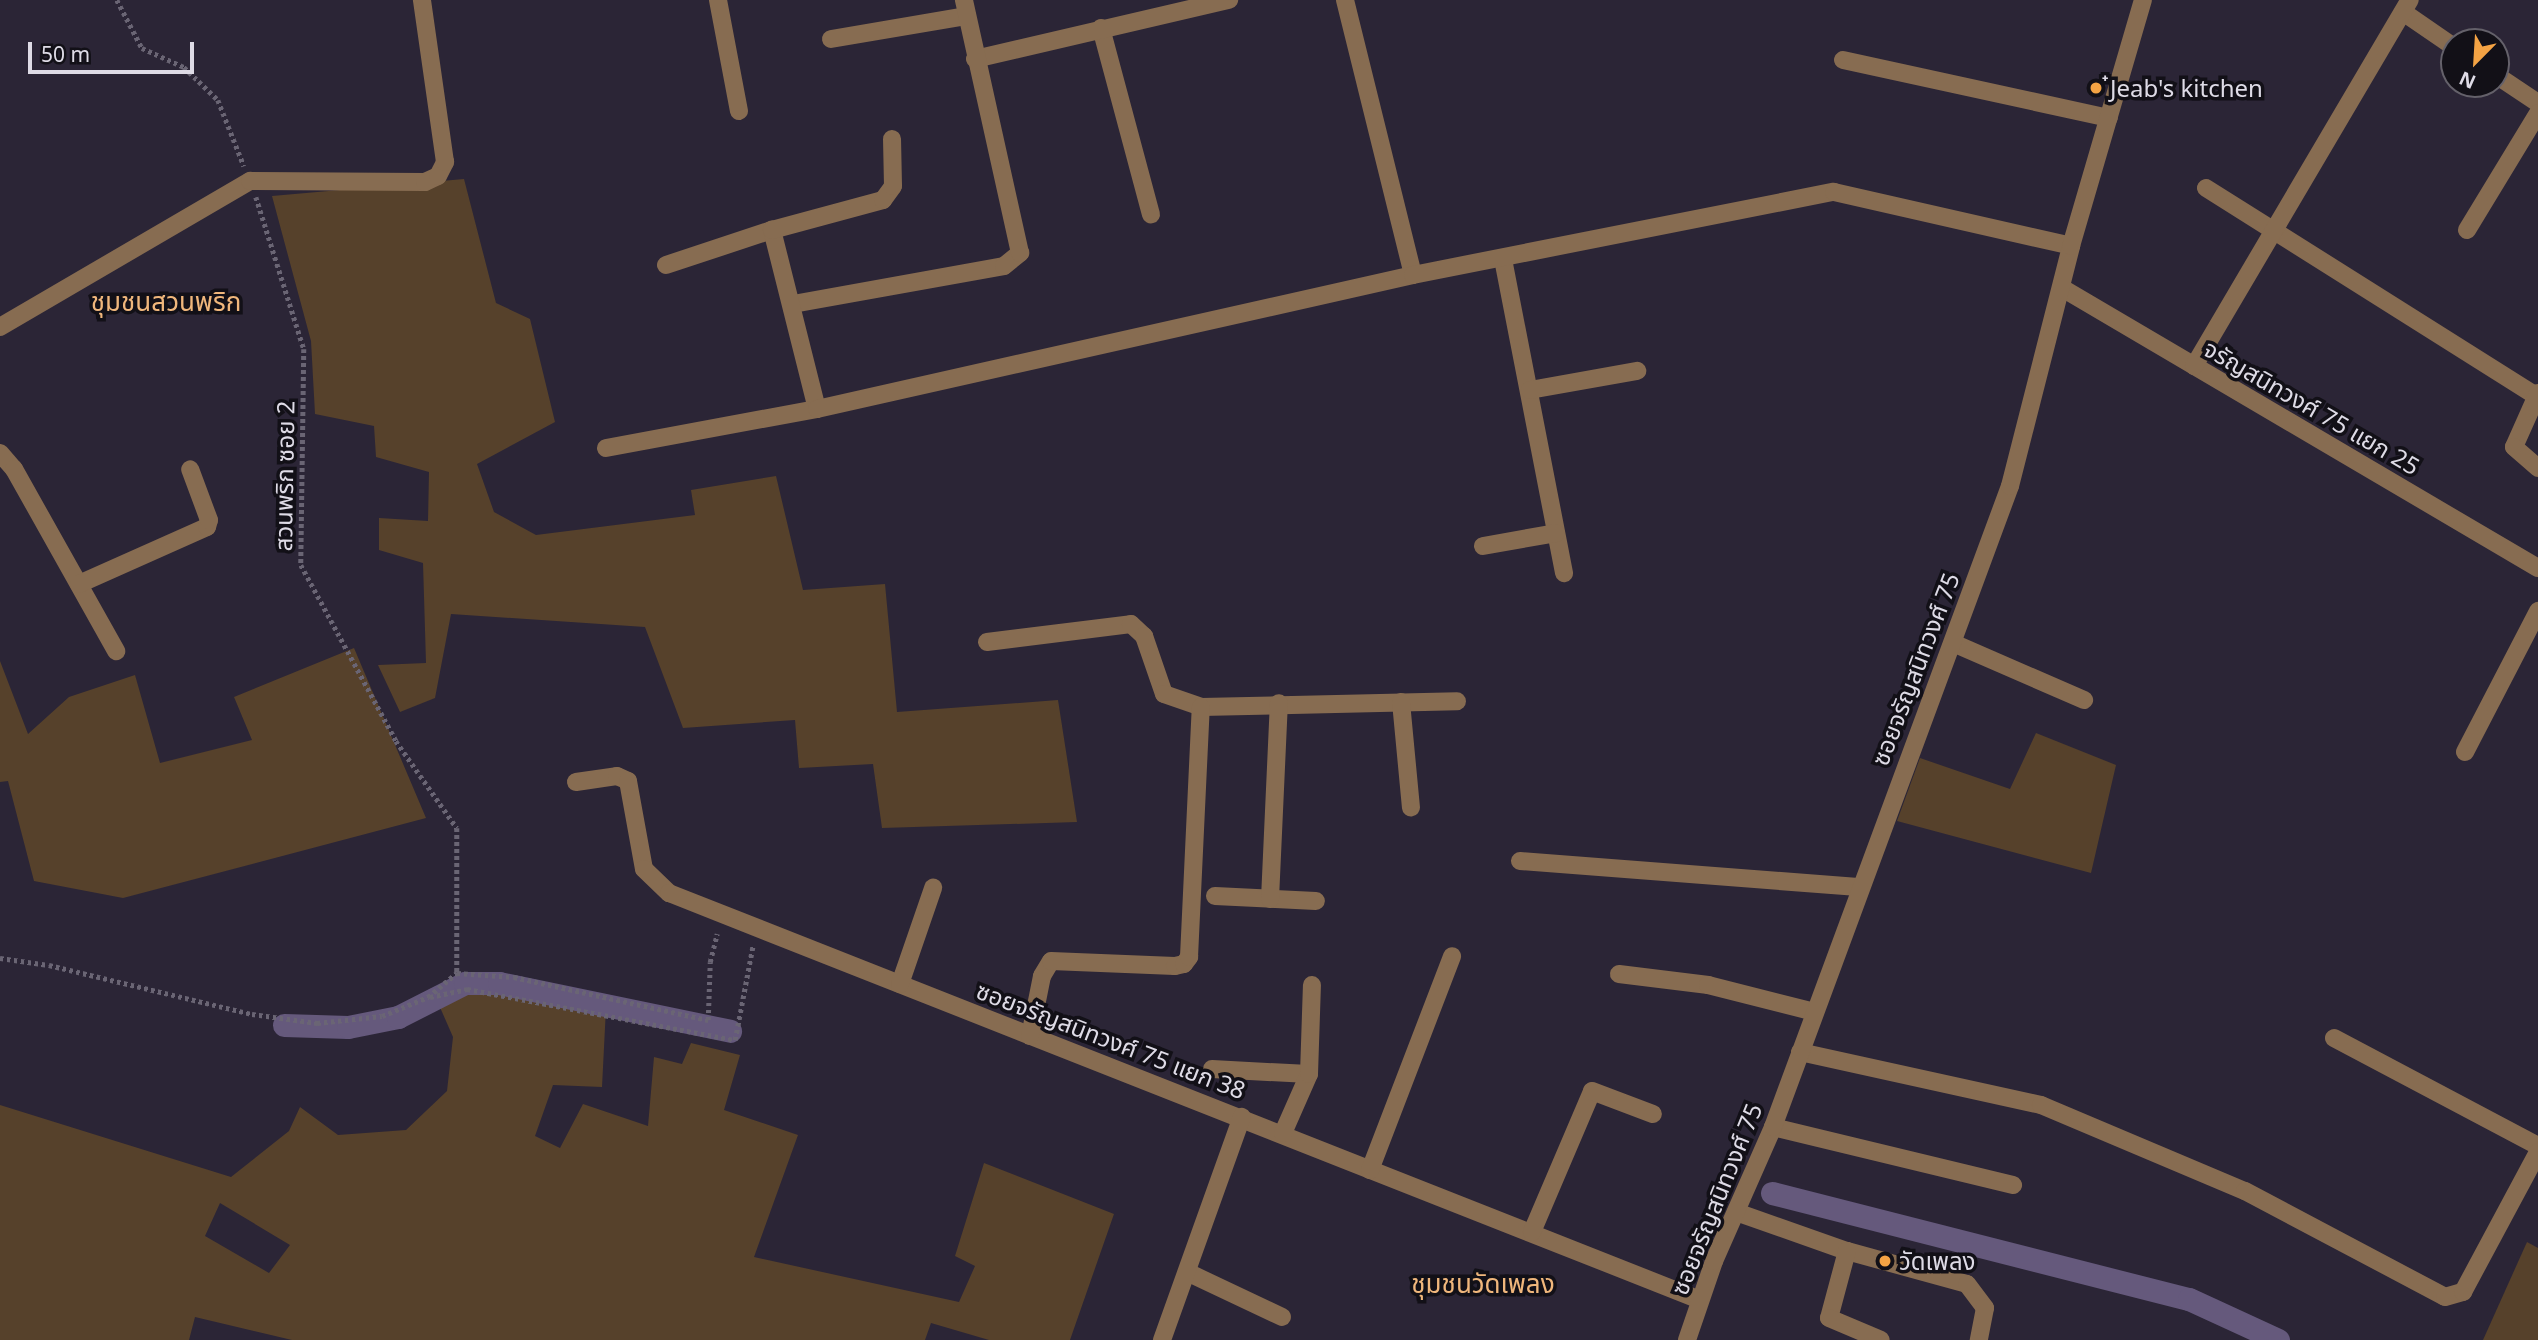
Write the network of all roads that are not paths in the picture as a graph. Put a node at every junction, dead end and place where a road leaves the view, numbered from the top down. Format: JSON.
{"nodes":[{"id":1,"x":422,"y":0,"type":"edge"},
{"id":2,"x":718,"y":0,"type":"edge"},
{"id":3,"x":1229,"y":0,"type":"edge"},
{"id":4,"x":1345,"y":0,"type":"edge"},
{"id":5,"x":2143,"y":0,"type":"edge"},
{"id":6,"x":2406,"y":6,"type":"edge"},
{"id":7,"x":965,"y":8,"type":"edge"},
{"id":8,"x":1101,"y":28,"type":"junction"},
{"id":9,"x":2440,"y":35,"type":"edge"},
{"id":10,"x":831,"y":39,"type":"dead end"},
{"id":11,"x":975,"y":59,"type":"junction"},
{"id":12,"x":1843,"y":60,"type":"dead end"},
{"id":13,"x":2510,"y":84,"type":"edge"},
{"id":14,"x":2538,"y":103,"type":"edge"},
{"id":15,"x":739,"y":111,"type":"dead end"},
{"id":16,"x":2538,"y":113,"type":"edge"},
{"id":17,"x":2109,"y":118,"type":"junction"},
{"id":18,"x":892,"y":139,"type":"dead end"},
{"id":19,"x":2206,"y":188,"type":"dead end"},
{"id":20,"x":1151,"y":214,"type":"dead end"},
{"id":21,"x":772,"y":230,"type":"junction"},
{"id":22,"x":2468,"y":230,"type":"dead end"},
{"id":23,"x":2274,"y":233,"type":"junction"},
{"id":24,"x":2071,"y":246,"type":"junction"},
{"id":25,"x":1503,"y":259,"type":"junction"},
{"id":26,"x":666,"y":265,"type":"dead end"},
{"id":27,"x":1413,"y":275,"type":"junction"},
{"id":28,"x":2062,"y":288,"type":"junction"},
{"id":29,"x":793,"y":304,"type":"junction"},
{"id":30,"x":0,"y":327,"type":"edge"},
{"id":31,"x":2194,"y":366,"type":"junction"},
{"id":32,"x":1637,"y":371,"type":"dead end"},
{"id":33,"x":1530,"y":390,"type":"junction"},
{"id":34,"x":2537,"y":394,"type":"edge"},
{"id":35,"x":817,"y":409,"type":"junction"},
{"id":36,"x":606,"y":448,"type":"dead end"},
{"id":37,"x":0,"y":453,"type":"edge"},
{"id":38,"x":2538,"y":468,"type":"edge"},
{"id":39,"x":190,"y":469,"type":"dead end"},
{"id":40,"x":1556,"y":533,"type":"junction"},
{"id":41,"x":1483,"y":546,"type":"dead end"},
{"id":42,"x":2538,"y":568,"type":"edge"},
{"id":43,"x":1564,"y":573,"type":"dead end"},
{"id":44,"x":79,"y":584,"type":"junction"},
{"id":45,"x":2538,"y":611,"type":"edge"},
{"id":46,"x":987,"y":642,"type":"dead end"},
{"id":47,"x":1953,"y":643,"type":"junction"},
{"id":48,"x":116,"y":650,"type":"dead end"},
{"id":49,"x":2084,"y":700,"type":"dead end"},
{"id":50,"x":1457,"y":701,"type":"dead end"},
{"id":51,"x":1401,"y":702,"type":"junction"},
{"id":52,"x":1279,"y":703,"type":"junction"},
{"id":53,"x":1201,"y":707,"type":"junction"},
{"id":54,"x":2465,"y":752,"type":"dead end"},
{"id":55,"x":576,"y":782,"type":"dead end"},
{"id":56,"x":1410,"y":808,"type":"dead end"},
{"id":57,"x":1520,"y":861,"type":"dead end"},
{"id":58,"x":1858,"y":887,"type":"junction"},
{"id":59,"x":933,"y":888,"type":"dead end"},
{"id":60,"x":1215,"y":896,"type":"dead end"},
{"id":61,"x":1270,"y":899,"type":"junction"},
{"id":62,"x":1316,"y":901,"type":"dead end"},
{"id":63,"x":1452,"y":956,"type":"dead end"},
{"id":64,"x":1619,"y":974,"type":"dead end"},
{"id":65,"x":900,"y":984,"type":"junction"},
{"id":66,"x":1312,"y":985,"type":"dead end"},
{"id":67,"x":1815,"y":1012,"type":"junction"},
{"id":68,"x":1030,"y":1035,"type":"junction"},
{"id":69,"x":2334,"y":1038,"type":"dead end"},
{"id":70,"x":1800,"y":1052,"type":"junction"},
{"id":71,"x":1212,"y":1069,"type":"dead end"},
{"id":72,"x":1309,"y":1074,"type":"junction"},
{"id":73,"x":1653,"y":1114,"type":"dead end"},
{"id":74,"x":1242,"y":1116,"type":"junction"},
{"id":75,"x":1773,"y":1127,"type":"junction"},
{"id":76,"x":1283,"y":1133,"type":"junction"},
{"id":77,"x":2538,"y":1146,"type":"edge"},
{"id":78,"x":2538,"y":1152,"type":"edge"},
{"id":79,"x":1370,"y":1170,"type":"junction"},
{"id":80,"x":2013,"y":1185,"type":"dead end"},
{"id":81,"x":1736,"y":1212,"type":"junction"},
{"id":82,"x":1532,"y":1232,"type":"junction"},
{"id":83,"x":1847,"y":1251,"type":"junction"},
{"id":84,"x":1187,"y":1272,"type":"junction"},
{"id":85,"x":1700,"y":1300,"type":"junction"},
{"id":86,"x":1282,"y":1317,"type":"dead end"},
{"id":87,"x":1162,"y":1340,"type":"edge"},
{"id":88,"x":1687,"y":1340,"type":"edge"},
{"id":89,"x":1881,"y":1340,"type":"edge"},
{"id":90,"x":1979,"y":1340,"type":"edge"}],
"edges":[{"from":1,"to":30,"type":"street"},
{"from":2,"to":15,"type":"street"},
{"from":3,"to":8,"type":"street"},
{"from":4,"to":27,"type":"street"},
{"from":5,"to":17,"type":"street","name":"ซอยจรัญสนิทวงศ์ 75"},
{"from":6,"to":9,"type":"street"},
{"from":6,"to":23,"type":"street"},
{"from":7,"to":10,"type":"street"},
{"from":7,"to":11,"type":"street"},
{"from":8,"to":11,"type":"street"},
{"from":8,"to":20,"type":"street"},
{"from":11,"to":29,"type":"street"},
{"from":12,"to":17,"type":"street"},
{"from":13,"to":14,"type":"street"},
{"from":16,"to":22,"type":"street"},
{"from":17,"to":24,"type":"street","name":"ซอยจรัญสนิทวงศ์ 75"},
{"from":18,"to":21,"type":"street"},
{"from":19,"to":23,"type":"street"},
{"from":21,"to":26,"type":"street"},
{"from":21,"to":29,"type":"street"},
{"from":23,"to":31,"type":"street"},
{"from":23,"to":34,"type":"street"},
{"from":24,"to":25,"type":"street"},
{"from":24,"to":28,"type":"street","name":"ซอยจรัญสนิทวงศ์ 75"},
{"from":25,"to":27,"type":"street"},
{"from":25,"to":33,"type":"street"},
{"from":27,"to":35,"type":"street"},
{"from":28,"to":31,"type":"street","name":"จรัญสนิทวงศ์ 75 แยก 25"},
{"from":28,"to":47,"type":"street","name":"ซอยจรัญสนิทวงศ์ 75"},
{"from":29,"to":35,"type":"street"},
{"from":31,"to":42,"type":"street","name":"จรัญสนิทวงศ์ 75 แยก 25"},
{"from":32,"to":33,"type":"street"},
{"from":33,"to":40,"type":"street"},
{"from":34,"to":38,"type":"street"},
{"from":35,"to":36,"type":"street"},
{"from":37,"to":44,"type":"street"},
{"from":39,"to":44,"type":"street"},
{"from":40,"to":41,"type":"street"},
{"from":40,"to":43,"type":"street"},
{"from":44,"to":48,"type":"street"},
{"from":45,"to":54,"type":"street"},
{"from":46,"to":53,"type":"street"},
{"from":47,"to":49,"type":"street"},
{"from":47,"to":58,"type":"street","name":"ซอยจรัญสนิทวงศ์ 75"},
{"from":50,"to":51,"type":"street"},
{"from":51,"to":52,"type":"street"},
{"from":51,"to":56,"type":"street"},
{"from":52,"to":53,"type":"street"},
{"from":52,"to":61,"type":"street"},
{"from":53,"to":68,"type":"street"},
{"from":55,"to":65,"type":"street","name":"ซอยจรัญสนิทวงศ์ 75 แยก 38"},
{"from":57,"to":58,"type":"street"},
{"from":58,"to":67,"type":"street","name":"ซอยจรัญสนิทวงศ์ 75"},
{"from":59,"to":65,"type":"street"},
{"from":60,"to":61,"type":"street"},
{"from":61,"to":62,"type":"street"},
{"from":63,"to":79,"type":"street"},
{"from":64,"to":67,"type":"street"},
{"from":65,"to":68,"type":"street","name":"ซอยจรัญสนิทวงศ์ 75 แยก 38"},
{"from":66,"to":72,"type":"street"},
{"from":67,"to":70,"type":"street","name":"ซอยจรัญสนิทวงศ์ 75"},
{"from":68,"to":74,"type":"street","name":"ซอยจรัญสนิทวงศ์ 75 แยก 38"},
{"from":69,"to":77,"type":"street"},
{"from":70,"to":75,"type":"street","name":"ซอยจรัญสนิทวงศ์ 75"},
{"from":70,"to":78,"type":"street"},
{"from":71,"to":72,"type":"street"},
{"from":72,"to":76,"type":"street"},
{"from":73,"to":82,"type":"street"},
{"from":74,"to":76,"type":"street","name":"ซอยจรัญสนิทวงศ์ 75 แยก 38"},
{"from":74,"to":84,"type":"street"},
{"from":75,"to":80,"type":"street"},
{"from":75,"to":81,"type":"street","name":"ซอยจรัญสนิทวงศ์ 75"},
{"from":76,"to":79,"type":"street","name":"ซอยจรัญสนิทวงศ์ 75 แยก 38"},
{"from":79,"to":82,"type":"street","name":"ซอยจรัญสนิทวงศ์ 75 แยก 38"},
{"from":81,"to":83,"type":"street"},
{"from":81,"to":85,"type":"street","name":"ซอยจรัญสนิทวงศ์ 75"},
{"from":82,"to":85,"type":"street","name":"ซอยจรัญสนิทวงศ์ 75 แยก 38"},
{"from":83,"to":89,"type":"street"},
{"from":83,"to":90,"type":"street"},
{"from":84,"to":86,"type":"street"},
{"from":84,"to":87,"type":"street"},
{"from":85,"to":88,"type":"street","name":"ซอยจรัญสนิทวงศ์ 75"}]}
